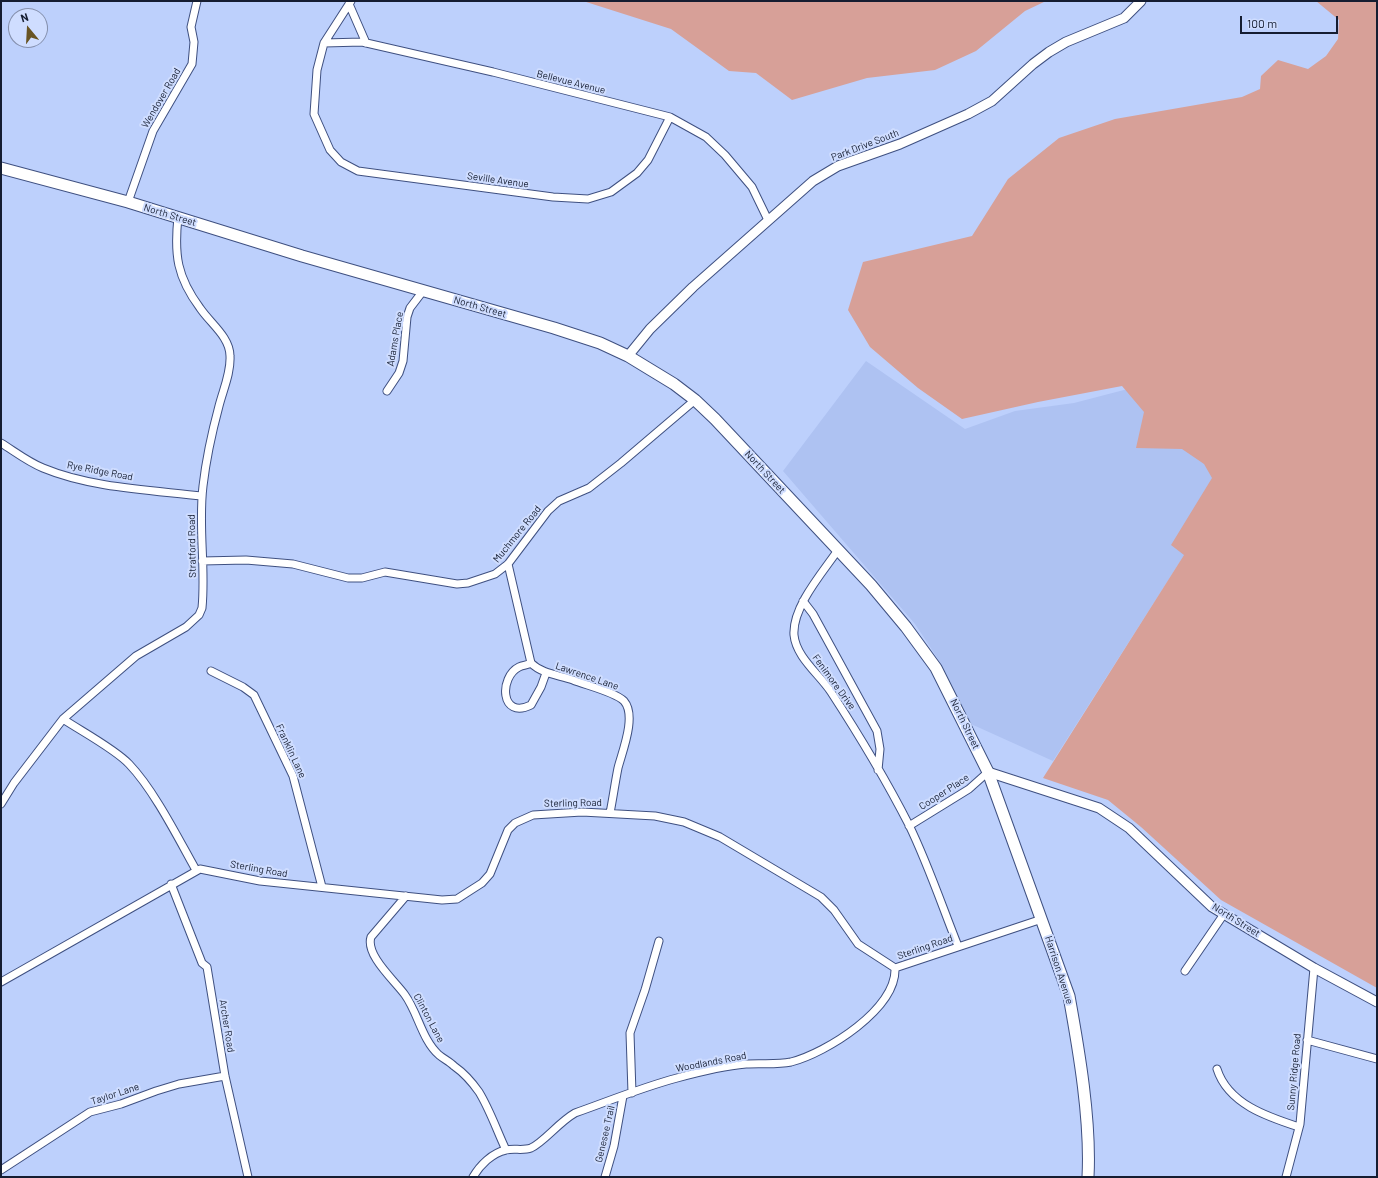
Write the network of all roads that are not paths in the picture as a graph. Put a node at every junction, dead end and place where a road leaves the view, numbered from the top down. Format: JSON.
{"nodes":[{"id":1,"x":197,"y":1,"type":"edge"},
{"id":2,"x":1141,"y":1,"type":"edge"},
{"id":3,"x":350,"y":2,"type":"edge"},
{"id":4,"x":324,"y":43,"type":"junction"},
{"id":5,"x":366,"y":43,"type":"junction"},
{"id":6,"x":670,"y":117,"type":"junction"},
{"id":7,"x":1,"y":168,"type":"edge"},
{"id":8,"x":128,"y":202,"type":"junction"},
{"id":9,"x":178,"y":217,"type":"junction"},
{"id":10,"x":768,"y":220,"type":"junction"},
{"id":11,"x":423,"y":291,"type":"junction"},
{"id":12,"x":628,"y":356,"type":"junction"},
{"id":13,"x":386,"y":391,"type":"dead end"},
{"id":14,"x":695,"y":400,"type":"junction"},
{"id":15,"x":1,"y":442,"type":"edge"},
{"id":16,"x":202,"y":496,"type":"junction"},
{"id":17,"x":838,"y":550,"type":"junction"},
{"id":18,"x":202,"y":561,"type":"junction"},
{"id":19,"x":508,"y":564,"type":"junction"},
{"id":20,"x":804,"y":601,"type":"junction"},
{"id":21,"x":531,"y":663,"type":"junction"},
{"id":22,"x":211,"y":671,"type":"dead end"},
{"id":23,"x":546,"y":673,"type":"junction"},
{"id":24,"x":62,"y":719,"type":"junction"},
{"id":25,"x":878,"y":770,"type":"junction"},
{"id":26,"x":988,"y":772,"type":"junction"},
{"id":27,"x":1,"y":804,"type":"edge"},
{"id":28,"x":610,"y":813,"type":"junction"},
{"id":29,"x":909,"y":826,"type":"junction"},
{"id":30,"x":196,"y":870,"type":"junction"},
{"id":31,"x":171,"y":884,"type":"junction"},
{"id":32,"x":322,"y":887,"type":"junction"},
{"id":33,"x":406,"y":896,"type":"junction"},
{"id":34,"x":1224,"y":914,"type":"junction"},
{"id":35,"x":1042,"y":919,"type":"junction"},
{"id":36,"x":658,"y":941,"type":"dead end"},
{"id":37,"x":958,"y":946,"type":"junction"},
{"id":38,"x":895,"y":968,"type":"junction"},
{"id":39,"x":1314,"y":968,"type":"junction"},
{"id":40,"x":1185,"y":971,"type":"dead end"},
{"id":41,"x":1,"y":982,"type":"edge"},
{"id":42,"x":1377,"y":1002,"type":"edge"},
{"id":43,"x":1308,"y":1040,"type":"junction"},
{"id":44,"x":1377,"y":1059,"type":"edge"},
{"id":45,"x":1217,"y":1069,"type":"dead end"},
{"id":46,"x":225,"y":1076,"type":"junction"},
{"id":47,"x":632,"y":1093,"type":"junction"},
{"id":48,"x":624,"y":1096,"type":"junction"},
{"id":49,"x":1299,"y":1127,"type":"junction"},
{"id":50,"x":506,"y":1150,"type":"junction"},
{"id":51,"x":1,"y":1170,"type":"edge"},
{"id":52,"x":248,"y":1177,"type":"edge"},
{"id":53,"x":473,"y":1177,"type":"edge"},
{"id":54,"x":605,"y":1177,"type":"edge"},
{"id":55,"x":1088,"y":1177,"type":"edge"},
{"id":56,"x":1286,"y":1177,"type":"edge"}],
"edges":[{"from":1,"to":8,"type":"street","name":"Wendover Road"},
{"from":2,"to":10,"type":"street","name":"Park Drive South"},
{"from":3,"to":4,"type":"street"},
{"from":3,"to":5,"type":"street"},
{"from":4,"to":5,"type":"street","name":"Bellevue Avenue"},
{"from":4,"to":6,"type":"street","name":"Seville Avenue"},
{"from":5,"to":6,"type":"street","name":"Bellevue Avenue"},
{"from":6,"to":10,"type":"street","name":"Bellevue Avenue"},
{"from":7,"to":8,"type":"main road","name":"North Street"},
{"from":8,"to":9,"type":"main road","name":"North Street"},
{"from":9,"to":11,"type":"main road","name":"North Street"},
{"from":9,"to":16,"type":"street","name":"Stratford Road"},
{"from":10,"to":12,"type":"street","name":"Park Drive South"},
{"from":11,"to":12,"type":"main road","name":"North Street"},
{"from":11,"to":13,"type":"street","name":"Adams Place"},
{"from":12,"to":14,"type":"main road","name":"North Street"},
{"from":14,"to":17,"type":"main road","name":"North Street"},
{"from":14,"to":19,"type":"street","name":"Muchmore Road"},
{"from":15,"to":16,"type":"street","name":"Rye Ridge Road"},
{"from":16,"to":18,"type":"street","name":"Stratford Road"},
{"from":17,"to":20,"type":"street","name":"Fenimore Drive"},
{"from":17,"to":26,"type":"main road","name":"North Street"},
{"from":18,"to":19,"type":"street","name":"Muchmore Road"},
{"from":18,"to":24,"type":"street","name":"Stratford Road"},
{"from":19,"to":21,"type":"street"},
{"from":20,"to":25,"type":"street","name":"Fenimore Drive"},
{"from":20,"to":25,"type":"street","name":"Fenimore Drive"},
{"from":21,"to":23,"type":"street","name":"Lawrence Lane"},
{"from":21,"to":23,"type":"street"},
{"from":22,"to":32,"type":"street","name":"Franklin Lane"},
{"from":23,"to":28,"type":"street","name":"Lawrence Lane"},
{"from":24,"to":27,"type":"street","name":"Stratford Road"},
{"from":24,"to":30,"type":"street"},
{"from":25,"to":29,"type":"street","name":"Fenimore Drive"},
{"from":26,"to":29,"type":"street","name":"Cooper Place"},
{"from":26,"to":34,"type":"street","name":"North Street"},
{"from":26,"to":35,"type":"main road","name":"Harrison Avenue"},
{"from":28,"to":33,"type":"street","name":"Sterling Road"},
{"from":28,"to":38,"type":"street","name":"Sterling Road"},
{"from":29,"to":37,"type":"street","name":"Fenimore Drive"},
{"from":30,"to":31,"type":"street"},
{"from":30,"to":32,"type":"street","name":"Sterling Road"},
{"from":31,"to":41,"type":"street"},
{"from":31,"to":46,"type":"street","name":"Archer Road"},
{"from":32,"to":33,"type":"street","name":"Sterling Road"},
{"from":33,"to":50,"type":"street","name":"Clinton Lane"},
{"from":34,"to":39,"type":"street","name":"North Street"},
{"from":34,"to":40,"type":"street"},
{"from":35,"to":37,"type":"street","name":"Sterling Road"},
{"from":35,"to":55,"type":"main road","name":"Harrison Avenue"},
{"from":36,"to":47,"type":"street"},
{"from":37,"to":38,"type":"street","name":"Sterling Road"},
{"from":38,"to":47,"type":"street","name":"Woodlands Road"},
{"from":39,"to":42,"type":"street","name":"North Street"},
{"from":39,"to":43,"type":"street","name":"Sunny Ridge Road"},
{"from":43,"to":44,"type":"street"},
{"from":43,"to":49,"type":"street","name":"Sunny Ridge Road"},
{"from":45,"to":49,"type":"street"},
{"from":46,"to":51,"type":"street","name":"Taylor Lane"},
{"from":46,"to":52,"type":"street","name":"Archer Road"},
{"from":47,"to":48,"type":"street","name":"Woodlands Road"},
{"from":48,"to":50,"type":"street","name":"Woodlands Road"},
{"from":48,"to":54,"type":"street","name":"Genesee Trail"},
{"from":49,"to":56,"type":"street","name":"Sunny Ridge Road"},
{"from":50,"to":53,"type":"street","name":"Woodlands Road"}]}
